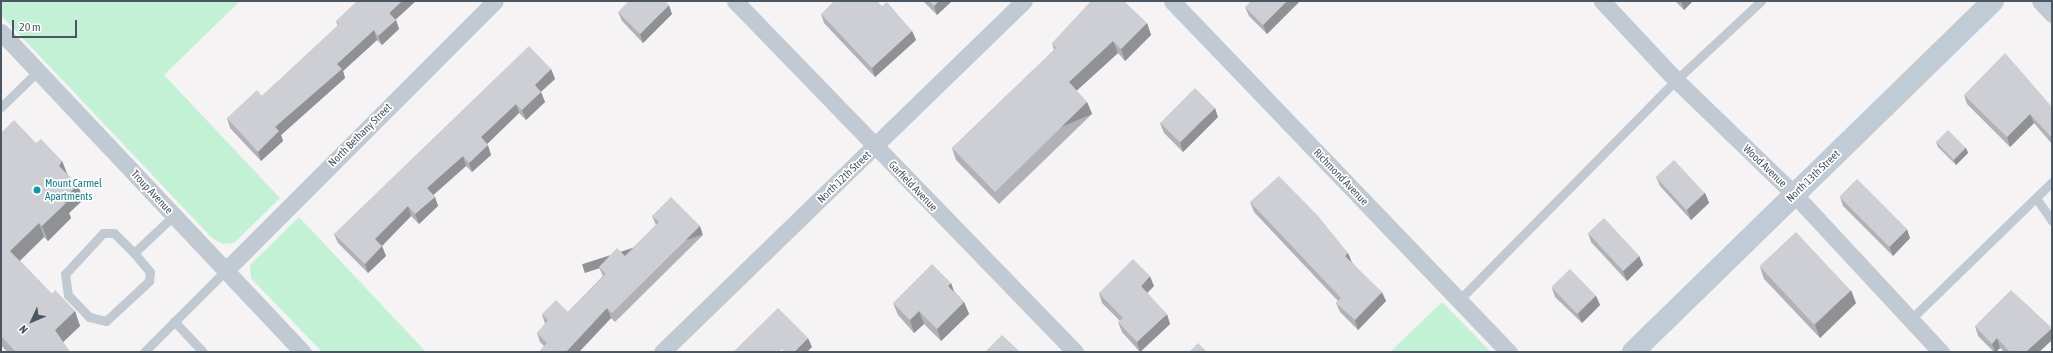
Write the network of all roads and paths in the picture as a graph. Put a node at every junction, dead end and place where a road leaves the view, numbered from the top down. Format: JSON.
{"nodes":[{"id":1,"x":495,"y":1,"type":"edge"},
{"id":2,"x":735,"y":1,"type":"edge"},
{"id":3,"x":1024,"y":1,"type":"edge"},
{"id":4,"x":1172,"y":1,"type":"edge"},
{"id":5,"x":1602,"y":1,"type":"edge"},
{"id":6,"x":1761,"y":1,"type":"edge"},
{"id":7,"x":1993,"y":1,"type":"edge"},
{"id":8,"x":2040,"y":1,"type":"edge"},
{"id":9,"x":2052,"y":14,"type":"edge"},
{"id":10,"x":1,"y":32,"type":"edge"},
{"id":11,"x":38,"y":71,"type":"junction"},
{"id":12,"x":1676,"y":80,"type":"junction"},
{"id":13,"x":1,"y":107,"type":"edge"},
{"id":14,"x":875,"y":147,"type":"junction"},
{"id":15,"x":2052,"y":182,"type":"edge"},
{"id":16,"x":1794,"y":194,"type":"junction"},
{"id":17,"x":2036,"y":198,"type":"junction"},
{"id":18,"x":174,"y":215,"type":"junction"},
{"id":19,"x":2052,"y":221,"type":"edge"},
{"id":20,"x":134,"y":253,"type":"junction"},
{"id":21,"x":226,"y":270,"type":"junction"},
{"id":22,"x":1459,"y":300,"type":"junction"},
{"id":23,"x":1910,"y":320,"type":"junction"},
{"id":24,"x":174,"y":321,"type":"junction"},
{"id":25,"x":144,"y":352,"type":"edge"},
{"id":26,"x":203,"y":352,"type":"edge"},
{"id":27,"x":303,"y":352,"type":"edge"},
{"id":28,"x":662,"y":352,"type":"edge"},
{"id":29,"x":1075,"y":352,"type":"edge"},
{"id":30,"x":1509,"y":352,"type":"edge"},
{"id":31,"x":1633,"y":352,"type":"edge"},
{"id":32,"x":1941,"y":352,"type":"edge"}],
"edges":[{"from":1,"to":21,"type":"street","name":"North Bethany Street"},
{"from":2,"to":14,"type":"street","name":"Garfield Avenue"},
{"from":3,"to":14,"type":"street","name":"North 12th Street"},
{"from":4,"to":22,"type":"street","name":"Richmond Avenue"},
{"from":5,"to":12,"type":"street","name":"Wood Avenue"},
{"from":6,"to":12,"type":"lane"},
{"from":7,"to":16,"type":"street","name":"North 13th Street"},
{"from":8,"to":9,"type":"street"},
{"from":10,"to":11,"type":"street","name":"Troup Avenue"},
{"from":11,"to":13,"type":"lane"},
{"from":11,"to":18,"type":"street","name":"Troup Avenue"},
{"from":12,"to":16,"type":"street","name":"Wood Avenue"},
{"from":12,"to":22,"type":"lane"},
{"from":14,"to":28,"type":"street","name":"North 12th Street"},
{"from":14,"to":29,"type":"street","name":"Garfield Avenue"},
{"from":15,"to":17,"type":"lane"},
{"from":16,"to":23,"type":"street","name":"Wood Avenue"},
{"from":16,"to":31,"type":"street","name":"North 13th Street"},
{"from":17,"to":19,"type":"lane"},
{"from":17,"to":23,"type":"lane"},
{"from":18,"to":20,"type":"lane"},
{"from":18,"to":21,"type":"street","name":"Troup Avenue"},
{"from":20,"to":20,"type":"lane"},
{"from":21,"to":24,"type":"lane"},
{"from":21,"to":27,"type":"street","name":"Troup Avenue"},
{"from":22,"to":30,"type":"street","name":"Richmond Avenue"},
{"from":23,"to":32,"type":"street","name":"Wood Avenue"},
{"from":24,"to":25,"type":"lane"},
{"from":24,"to":26,"type":"lane"}]}
